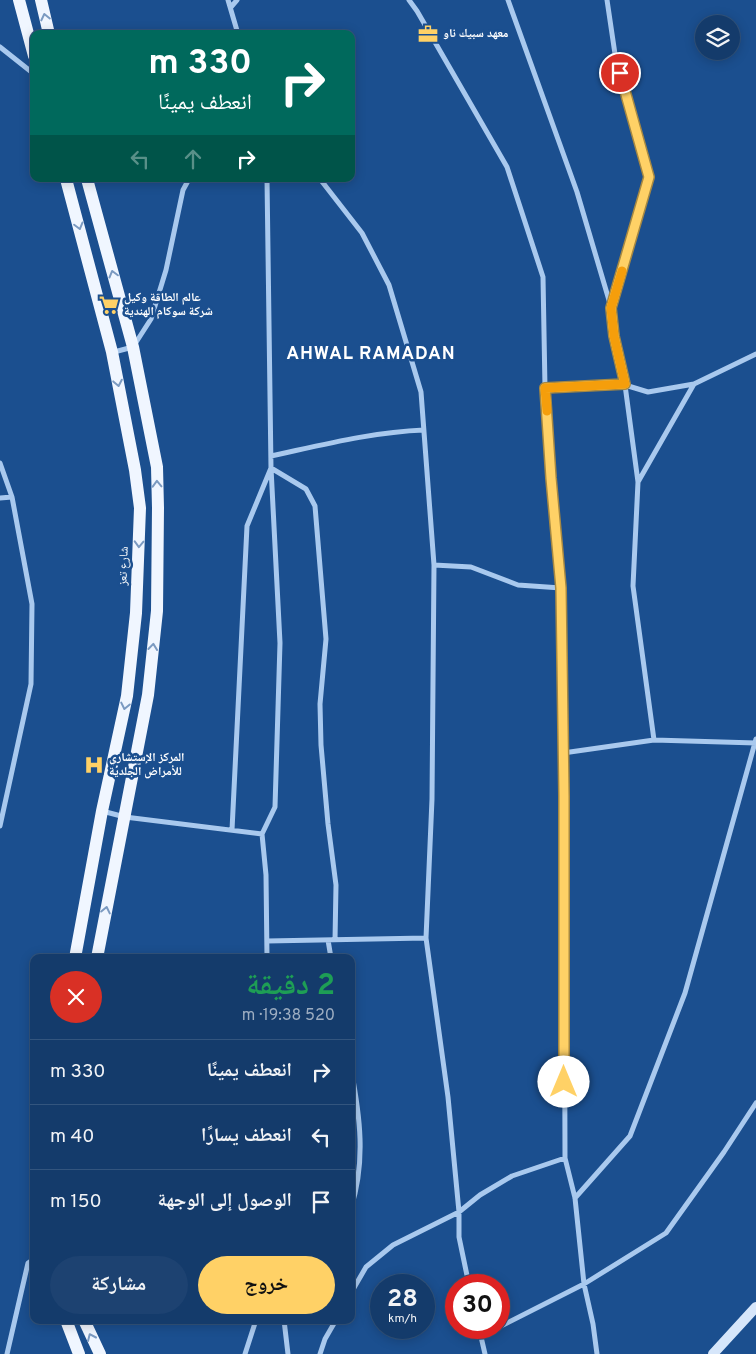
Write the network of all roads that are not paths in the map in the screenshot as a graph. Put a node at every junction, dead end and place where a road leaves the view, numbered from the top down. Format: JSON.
{"nodes":[{"id":1,"x":19,"y":0,"type":"edge"},
{"id":2,"x":42,"y":0,"type":"edge"},
{"id":3,"x":228,"y":0,"type":"edge"},
{"id":4,"x":237,"y":0,"type":"edge"},
{"id":5,"x":409,"y":0,"type":"edge"},
{"id":6,"x":508,"y":0,"type":"edge"},
{"id":7,"x":607,"y":0,"type":"edge"},
{"id":8,"x":231,"y":7,"type":"junction"},
{"id":9,"x":48,"y":30,"type":"edge"},
{"id":10,"x":237,"y":30,"type":"edge"},
{"id":11,"x":30,"y":41,"type":"edge"},
{"id":12,"x":0,"y":47,"type":"edge"},
{"id":13,"x":30,"y":71,"type":"edge"},
{"id":14,"x":67,"y":182,"type":"edge"},
{"id":15,"x":88,"y":182,"type":"edge"},
{"id":16,"x":187,"y":182,"type":"edge"},
{"id":17,"x":267,"y":182,"type":"edge"},
{"id":18,"x":322,"y":182,"type":"edge"},
{"id":19,"x":611,"y":308,"type":"junction"},
{"id":20,"x":133,"y":347,"type":"junction"},
{"id":21,"x":112,"y":352,"type":"junction"},
{"id":22,"x":756,"y":354,"type":"edge"},
{"id":23,"x":625,"y":384,"type":"junction"},
{"id":24,"x":694,"y":384,"type":"junction"},
{"id":25,"x":545,"y":388,"type":"junction"},
{"id":26,"x":424,"y":430,"type":"junction"},
{"id":27,"x":271,"y":456,"type":"junction"},
{"id":28,"x":0,"y":463,"type":"edge"},
{"id":29,"x":271,"y":468,"type":"junction"},
{"id":30,"x":638,"y":482,"type":"junction"},
{"id":31,"x":12,"y":497,"type":"junction"},
{"id":32,"x":0,"y":498,"type":"edge"},
{"id":33,"x":434,"y":565,"type":"junction"},
{"id":34,"x":561,"y":588,"type":"junction"},
{"id":35,"x":654,"y":740,"type":"junction"},
{"id":36,"x":755,"y":742,"type":"edge"},
{"id":37,"x":563,"y":753,"type":"junction"},
{"id":38,"x":102,"y":810,"type":"junction"},
{"id":39,"x":126,"y":817,"type":"junction"},
{"id":40,"x":0,"y":826,"type":"edge"},
{"id":41,"x":232,"y":830,"type":"junction"},
{"id":42,"x":262,"y":834,"type":"junction"},
{"id":43,"x":426,"y":938,"type":"junction"},
{"id":44,"x":328,"y":940,"type":"junction"},
{"id":45,"x":335,"y":940,"type":"junction"},
{"id":46,"x":267,"y":941,"type":"junction"},
{"id":47,"x":76,"y":954,"type":"edge"},
{"id":48,"x":98,"y":954,"type":"edge"},
{"id":49,"x":267,"y":954,"type":"edge"},
{"id":50,"x":330,"y":954,"type":"edge"},
{"id":51,"x":355,"y":1088,"type":"edge"},
{"id":52,"x":756,"y":1104,"type":"edge"},
{"id":53,"x":564,"y":1158,"type":"junction"},
{"id":54,"x":355,"y":1195,"type":"edge"},
{"id":55,"x":575,"y":1198,"type":"junction"},
{"id":56,"x":459,"y":1212,"type":"junction"},
{"id":57,"x":30,"y":1262,"type":"edge"},
{"id":58,"x":467,"y":1274,"type":"edge"},
{"id":59,"x":584,"y":1284,"type":"junction"},
{"id":60,"x":355,"y":1286,"type":"edge"},
{"id":61,"x":756,"y":1307,"type":"edge"},
{"id":62,"x":510,"y":1321,"type":"edge"},
{"id":63,"x":68,"y":1324,"type":"edge"},
{"id":64,"x":86,"y":1324,"type":"edge"},
{"id":65,"x":255,"y":1324,"type":"edge"},
{"id":66,"x":284,"y":1324,"type":"edge"},
{"id":67,"x":334,"y":1324,"type":"edge"},
{"id":68,"x":482,"y":1339,"type":"edge"},
{"id":69,"x":7,"y":1354,"type":"edge"},
{"id":70,"x":79,"y":1354,"type":"edge"},
{"id":71,"x":100,"y":1354,"type":"edge"},
{"id":72,"x":245,"y":1354,"type":"edge"},
{"id":73,"x":288,"y":1354,"type":"edge"},
{"id":74,"x":320,"y":1354,"type":"edge"},
{"id":75,"x":485,"y":1354,"type":"edge"},
{"id":76,"x":597,"y":1354,"type":"edge"},
{"id":77,"x":714,"y":1354,"type":"edge"}],
"edges":[{"from":1,"to":11,"type":"main road"},
{"from":9,"to":2,"type":"main road","one_way":true},
{"from":3,"to":8,"type":"street"},
{"from":4,"to":8,"type":"street"},
{"from":5,"to":25,"type":"street"},
{"from":6,"to":19,"type":"street"},
{"from":7,"to":19,"type":"street"},
{"from":8,"to":10,"type":"street"},
{"from":12,"to":13,"type":"street"},
{"from":14,"to":21,"type":"main road","name":"شارع تعز","one_way":true},
{"from":20,"to":15,"type":"main road","one_way":true},
{"from":16,"to":20,"type":"street"},
{"from":17,"to":27,"type":"street"},
{"from":18,"to":26,"type":"street"},
{"from":19,"to":23,"type":"street"},
{"from":20,"to":21,"type":"street"},
{"from":39,"to":20,"type":"main road","one_way":true},
{"from":21,"to":38,"type":"main road","name":"شارع تعز","one_way":true},
{"from":22,"to":24,"type":"street"},
{"from":23,"to":24,"type":"street"},
{"from":23,"to":25,"type":"street"},
{"from":23,"to":30,"type":"street"},
{"from":24,"to":30,"type":"street"},
{"from":25,"to":34,"type":"street"},
{"from":26,"to":27,"type":"street"},
{"from":26,"to":33,"type":"street"},
{"from":27,"to":29,"type":"street"},
{"from":28,"to":31,"type":"street"},
{"from":29,"to":41,"type":"street"},
{"from":29,"to":42,"type":"street"},
{"from":29,"to":45,"type":"street"},
{"from":30,"to":35,"type":"street"},
{"from":31,"to":32,"type":"street"},
{"from":31,"to":40,"type":"street"},
{"from":33,"to":34,"type":"street"},
{"from":33,"to":43,"type":"street"},
{"from":34,"to":37,"type":"street"},
{"from":35,"to":36,"type":"street"},
{"from":35,"to":37,"type":"street"},
{"from":36,"to":55,"type":"street"},
{"from":37,"to":53,"type":"street"},
{"from":38,"to":39,"type":"street"},
{"from":38,"to":47,"type":"main road","name":"شارع تعز"},
{"from":39,"to":41,"type":"street"},
{"from":48,"to":39,"type":"main road","one_way":true},
{"from":41,"to":42,"type":"street"},
{"from":42,"to":46,"type":"street"},
{"from":43,"to":45,"type":"street"},
{"from":43,"to":56,"type":"street"},
{"from":44,"to":45,"type":"street"},
{"from":44,"to":46,"type":"street"},
{"from":44,"to":50,"type":"street"},
{"from":46,"to":49,"type":"street"},
{"from":51,"to":54,"type":"street"},
{"from":52,"to":59,"type":"street"},
{"from":53,"to":55,"type":"street"},
{"from":53,"to":56,"type":"street"},
{"from":55,"to":59,"type":"street"},
{"from":56,"to":58,"type":"street"},
{"from":56,"to":60,"type":"street"},
{"from":57,"to":69,"type":"street"},
{"from":59,"to":62,"type":"street"},
{"from":59,"to":76,"type":"street"},
{"from":61,"to":77,"type":"street"},
{"from":63,"to":70,"type":"main road"},
{"from":71,"to":64,"type":"main road","one_way":true},
{"from":65,"to":72,"type":"street"},
{"from":66,"to":73,"type":"street"},
{"from":67,"to":74,"type":"street"},
{"from":68,"to":75,"type":"street"}]}
